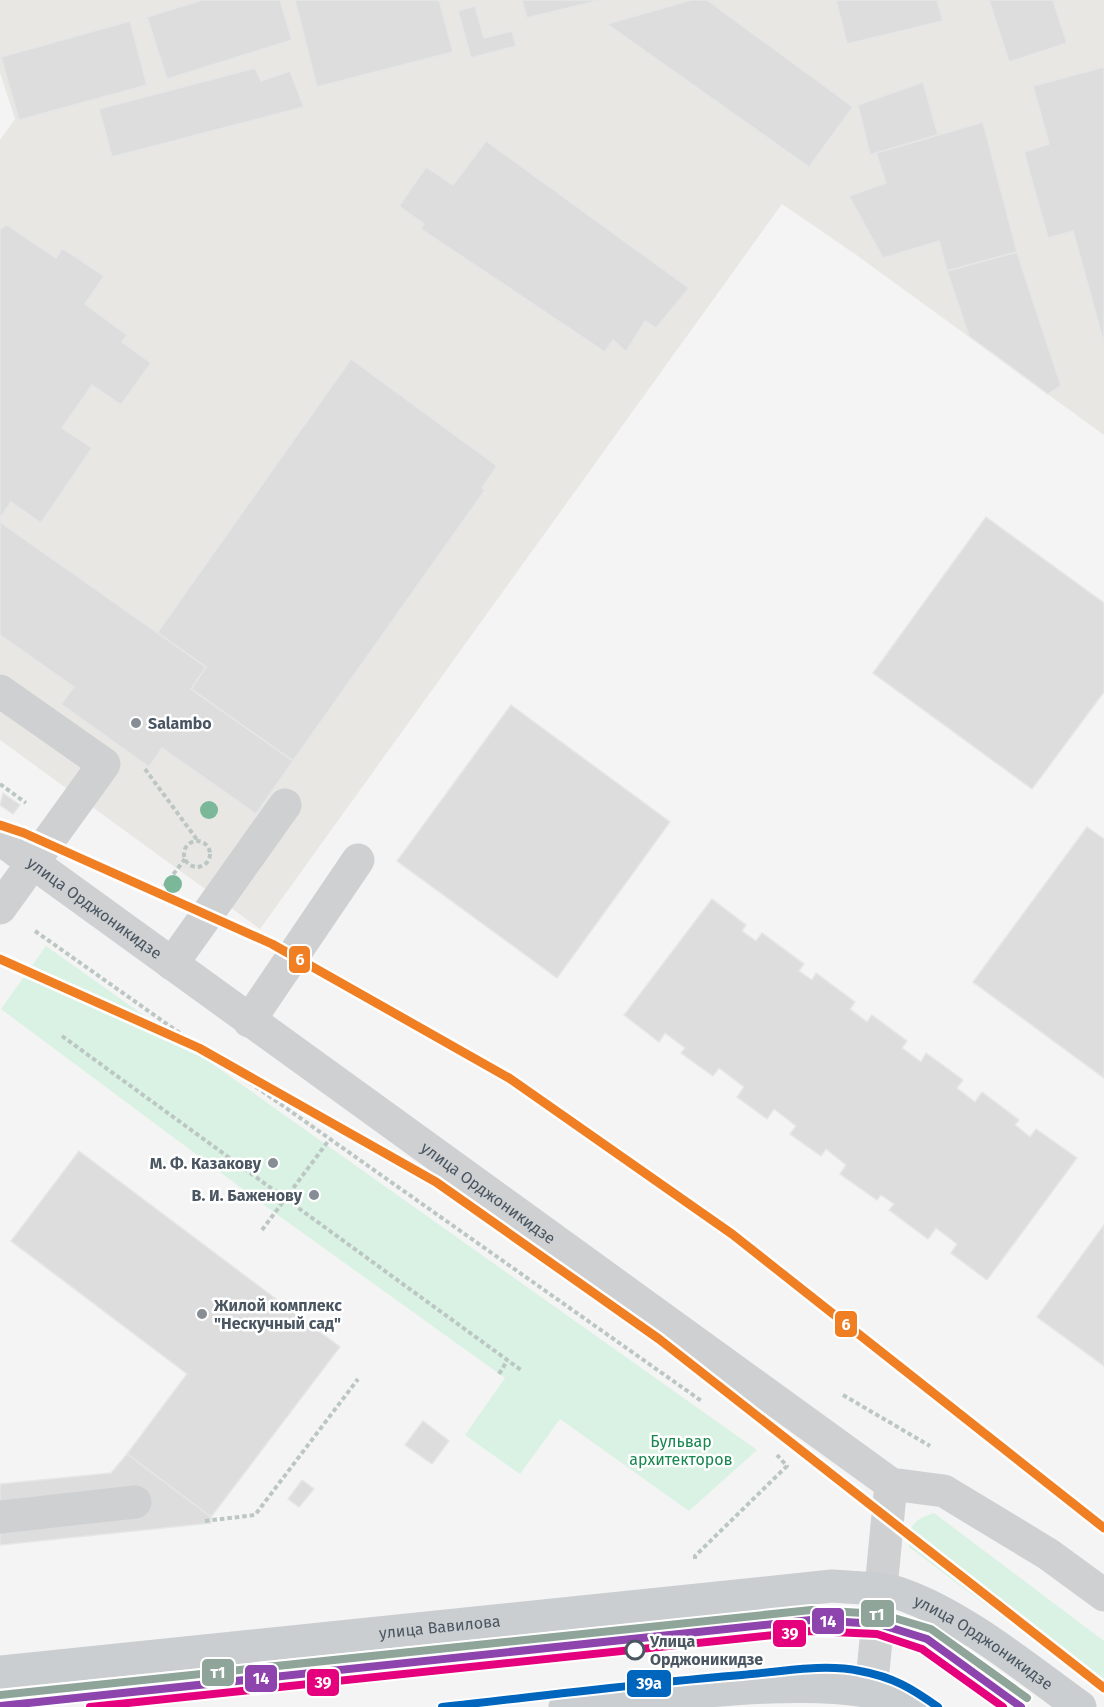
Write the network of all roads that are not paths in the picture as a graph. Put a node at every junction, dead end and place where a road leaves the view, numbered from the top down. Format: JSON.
{"nodes":[{"id":1,"x":0,"y":691,"type":"edge"},
{"id":2,"x":285,"y":806,"type":"dead end"},
{"id":3,"x":0,"y":838,"type":"edge"},
{"id":4,"x":358,"y":860,"type":"dead end"},
{"id":5,"x":33,"y":862,"type":"junction"},
{"id":6,"x":0,"y":908,"type":"edge"},
{"id":7,"x":172,"y":964,"type":"junction"},
{"id":8,"x":249,"y":1021,"type":"junction"},
{"id":9,"x":891,"y":1484,"type":"junction"},
{"id":10,"x":135,"y":1502,"type":"dead end"},
{"id":11,"x":0,"y":1517,"type":"edge"},
{"id":12,"x":880,"y":1589,"type":"junction"},
{"id":13,"x":1104,"y":1595,"type":"edge"},
{"id":14,"x":0,"y":1672,"type":"edge"},
{"id":15,"x":871,"y":1692,"type":"junction"},
{"id":16,"x":792,"y":1697,"type":"edge"},
{"id":17,"x":565,"y":1707,"type":"edge"},
{"id":18,"x":910,"y":1707,"type":"edge"},
{"id":19,"x":1080,"y":1707,"type":"edge"}],
"edges":[{"from":1,"to":5,"type":"street"},
{"from":2,"to":7,"type":"street"},
{"from":3,"to":5,"type":"street","name":"улица Орджоникидзе"},
{"from":4,"to":8,"type":"street"},
{"from":5,"to":6,"type":"street"},
{"from":5,"to":7,"type":"street","name":"улица Орджоникидзе"},
{"from":7,"to":8,"type":"street","name":"улица Орджоникидзе"},
{"from":8,"to":9,"type":"street","name":"улица Орджоникидзе"},
{"from":9,"to":12,"type":"street"},
{"from":9,"to":13,"type":"street"},
{"from":10,"to":11,"type":"street"},
{"from":12,"to":14,"type":"main road","name":"улица Вавилова"},
{"from":12,"to":15,"type":"street"},
{"from":12,"to":19,"type":"main road","name":"улица Орджоникидзе"},
{"from":15,"to":16,"type":"main road"},
{"from":15,"to":18,"type":"main road"},
{"from":16,"to":17,"type":"main road"}]}
